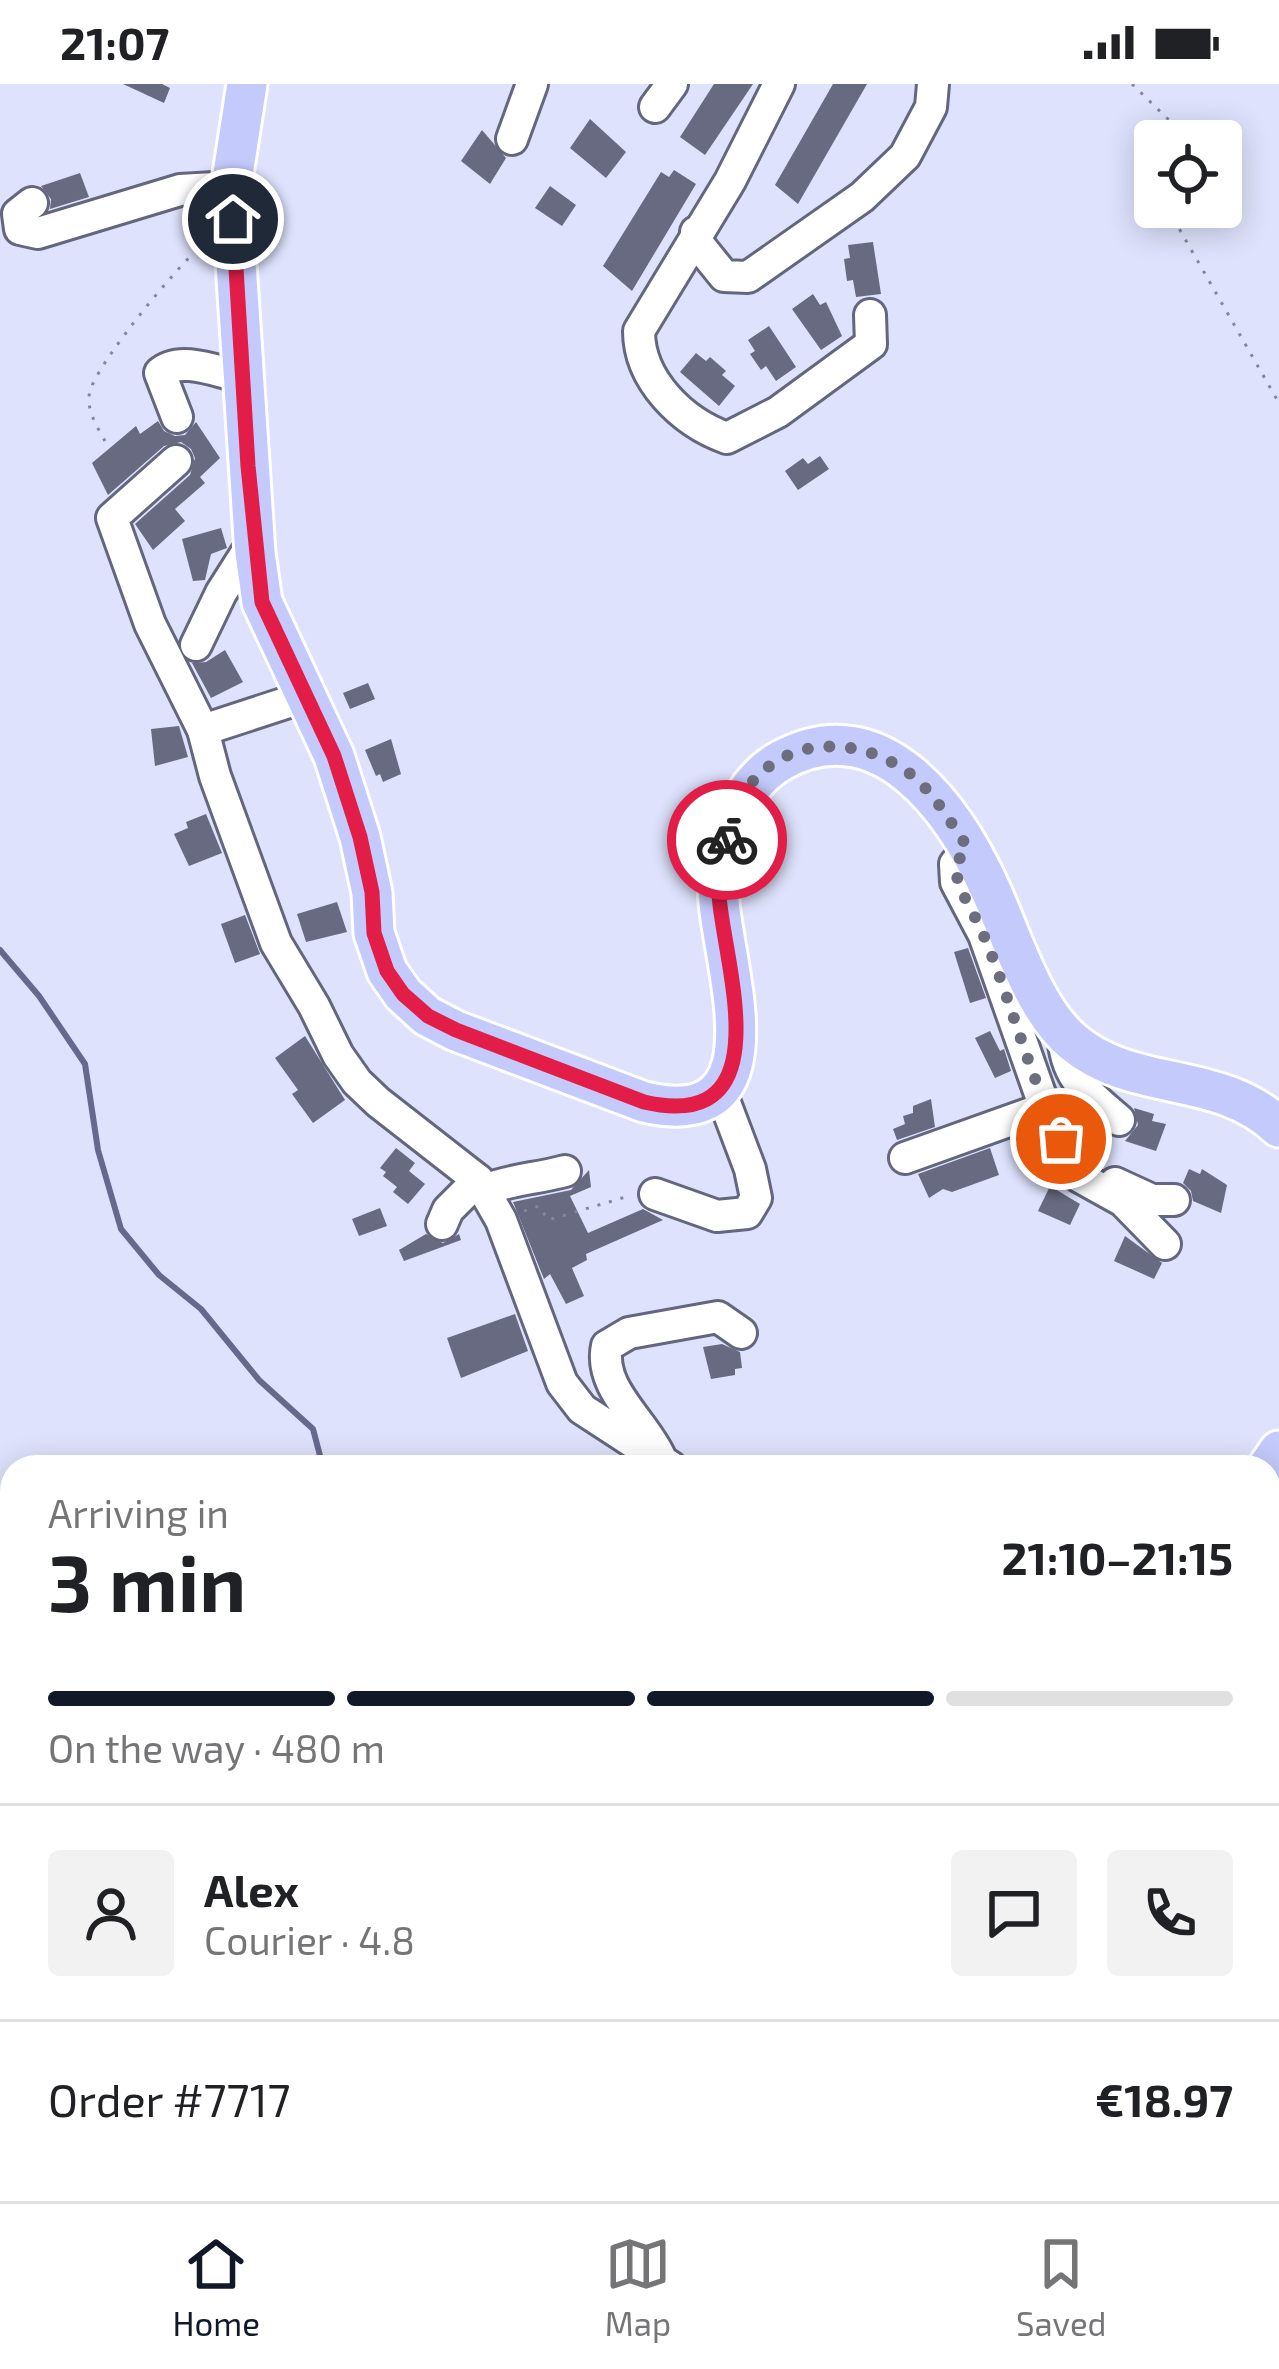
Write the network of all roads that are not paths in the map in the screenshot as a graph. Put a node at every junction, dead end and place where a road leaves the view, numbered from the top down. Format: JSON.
{"nodes":[{"id":1,"x":248,"y":84,"type":"edge"},
{"id":2,"x":532,"y":84,"type":"edge"},
{"id":3,"x":778,"y":84,"type":"edge"},
{"id":4,"x":933,"y":84,"type":"edge"},
{"id":5,"x":512,"y":139,"type":"dead end"},
{"id":6,"x":230,"y":187,"type":"junction"},
{"id":7,"x":32,"y":202,"type":"dead end"},
{"id":8,"x":696,"y":232,"type":"junction"},
{"id":9,"x":871,"y":315,"type":"dead end"},
{"id":10,"x":242,"y":377,"type":"junction"},
{"id":11,"x":177,"y":416,"type":"dead end"},
{"id":12,"x":176,"y":461,"type":"dead end"},
{"id":13,"x":254,"y":541,"type":"junction"},
{"id":14,"x":196,"y":645,"type":"dead end"},
{"id":15,"x":304,"y":697,"type":"junction"},
{"id":16,"x":203,"y":730,"type":"junction"},
{"id":17,"x":968,"y":848,"type":"junction"},
{"id":18,"x":1064,"y":1033,"type":"junction"},
{"id":19,"x":719,"y":1087,"type":"junction"},
{"id":20,"x":1045,"y":1108,"type":"junction"},
{"id":21,"x":1119,"y":1120,"type":"dead end"},
{"id":22,"x":1279,"y":1127,"type":"edge"},
{"id":23,"x":905,"y":1158,"type":"dead end"},
{"id":24,"x":1072,"y":1163,"type":"junction"},
{"id":25,"x":565,"y":1171,"type":"dead end"},
{"id":26,"x":481,"y":1185,"type":"junction"},
{"id":27,"x":655,"y":1194,"type":"road end"},
{"id":28,"x":1174,"y":1200,"type":"dead end"},
{"id":29,"x":442,"y":1224,"type":"dead end"},
{"id":30,"x":1165,"y":1244,"type":"dead end"},
{"id":31,"x":741,"y":1333,"type":"dead end"},
{"id":32,"x":651,"y":1455,"type":"edge"},
{"id":33,"x":661,"y":1455,"type":"edge"}],
"edges":[{"from":1,"to":6,"type":"main road"},
{"from":2,"to":5,"type":"street"},
{"from":3,"to":8,"type":"street"},
{"from":4,"to":8,"type":"street"},
{"from":6,"to":7,"type":"street"},
{"from":6,"to":10,"type":"main road"},
{"from":8,"to":9,"type":"street"},
{"from":10,"to":11,"type":"street"},
{"from":10,"to":13,"type":"main road"},
{"from":12,"to":16,"type":"street"},
{"from":13,"to":14,"type":"street"},
{"from":13,"to":15,"type":"main road"},
{"from":15,"to":16,"type":"street"},
{"from":15,"to":19,"type":"main road"},
{"from":16,"to":26,"type":"street"},
{"from":17,"to":18,"type":"main road"},
{"from":17,"to":19,"type":"main road"},
{"from":17,"to":20,"type":"street"},
{"from":18,"to":21,"type":"street"},
{"from":18,"to":22,"type":"main road"},
{"from":19,"to":27,"type":"street"},
{"from":20,"to":23,"type":"street"},
{"from":20,"to":24,"type":"street"},
{"from":24,"to":28,"type":"street"},
{"from":24,"to":30,"type":"street"},
{"from":25,"to":26,"type":"street"},
{"from":26,"to":29,"type":"street"},
{"from":26,"to":32,"type":"street"},
{"from":31,"to":33,"type":"street"}]}
